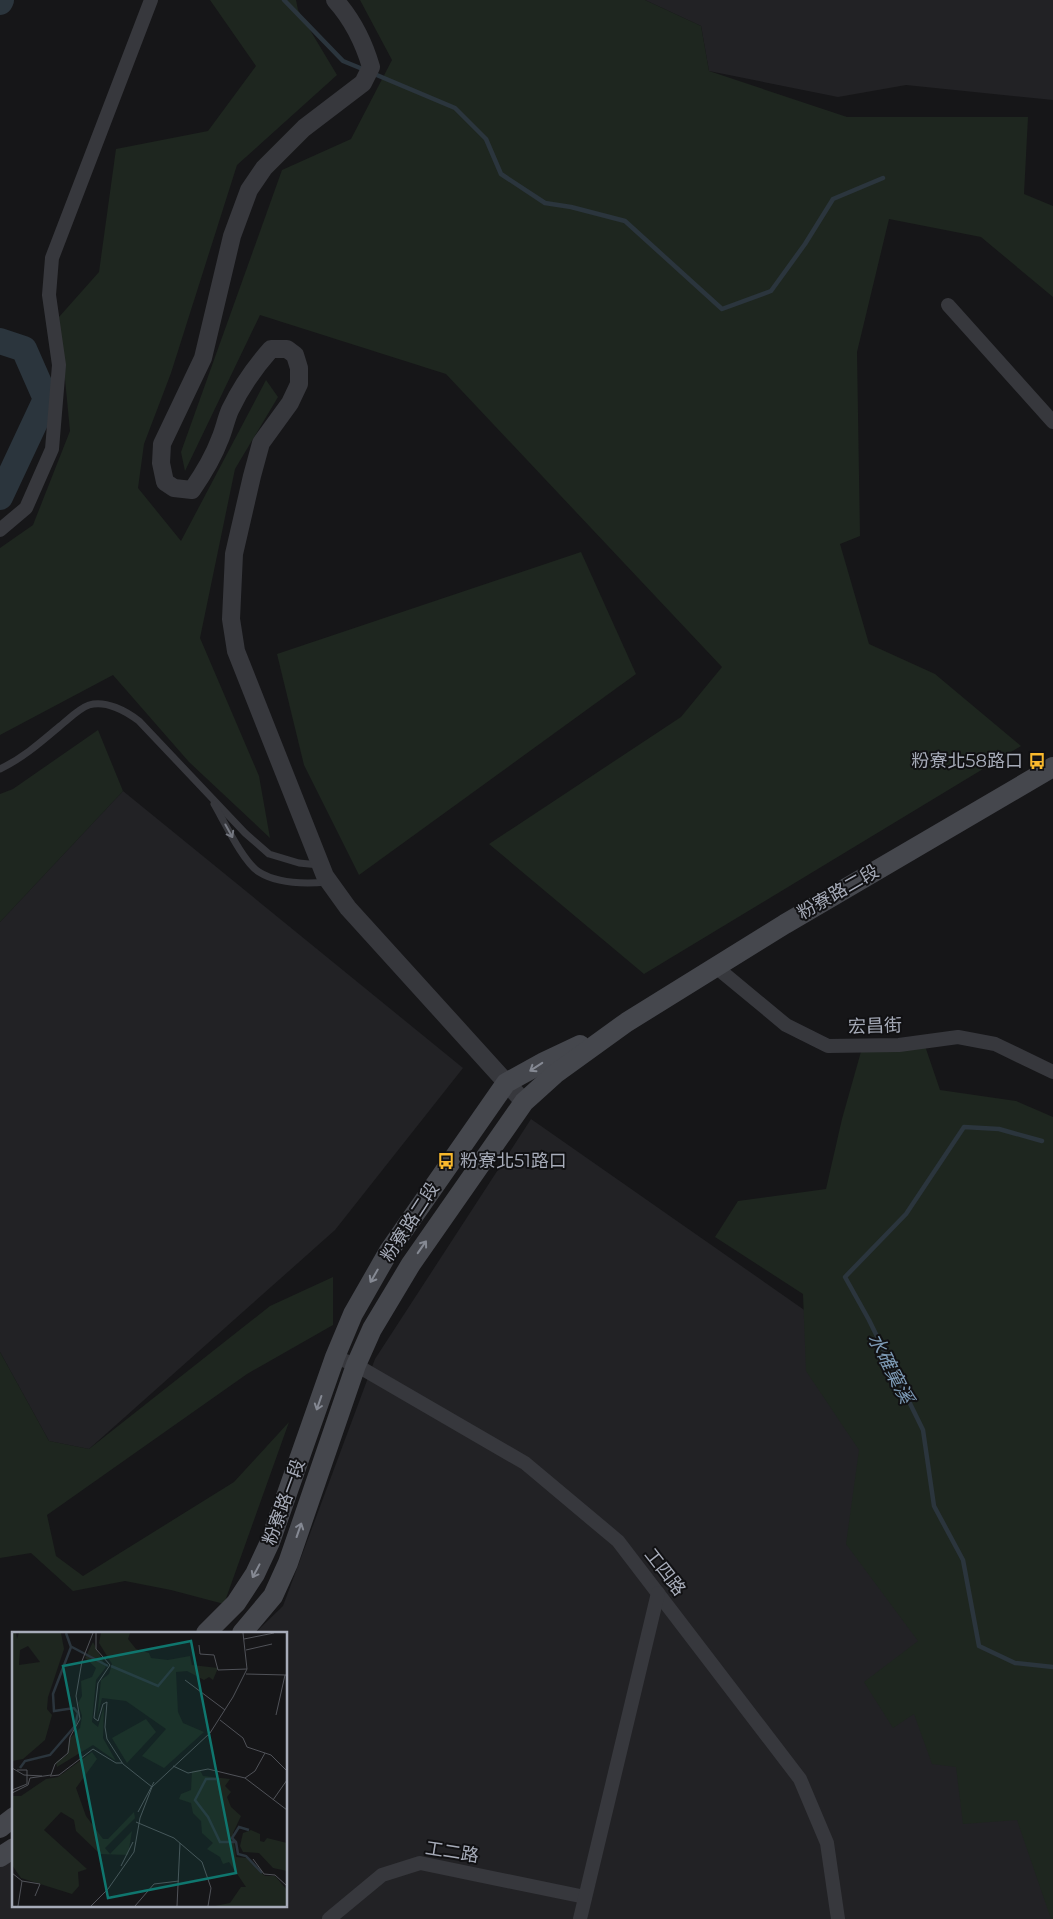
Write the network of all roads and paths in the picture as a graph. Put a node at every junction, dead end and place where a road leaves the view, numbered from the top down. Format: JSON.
{"nodes":[{"id":1,"x":151,"y":0,"type":"edge"},
{"id":2,"x":335,"y":0,"type":"edge"},
{"id":3,"x":948,"y":305,"type":"dead end"},
{"id":4,"x":1053,"y":422,"type":"edge"},
{"id":5,"x":0,"y":530,"type":"edge"},
{"id":6,"x":1053,"y":767,"type":"edge"},
{"id":7,"x":0,"y":769,"type":"edge"},
{"id":8,"x":204,"y":789,"type":"junction"},
{"id":9,"x":321,"y":865,"type":"junction"},
{"id":10,"x":330,"y":882,"type":"junction"},
{"id":11,"x":716,"y":967,"type":"junction"},
{"id":12,"x":626,"y":1022,"type":"junction"},
{"id":13,"x":1053,"y":1072,"type":"edge"},
{"id":14,"x":506,"y":1084,"type":"junction"},
{"id":15,"x":524,"y":1102,"type":"junction"},
{"id":16,"x":336,"y":1357,"type":"junction"},
{"id":17,"x":356,"y":1365,"type":"junction"},
{"id":18,"x":658,"y":1593,"type":"junction"},
{"id":19,"x":207,"y":1632,"type":"edge"},
{"id":20,"x":243,"y":1632,"type":"edge"},
{"id":21,"x":12,"y":1819,"type":"edge"},
{"id":22,"x":0,"y":1828,"type":"edge"},
{"id":23,"x":12,"y":1849,"type":"edge"},
{"id":24,"x":0,"y":1857,"type":"edge"},
{"id":25,"x":585,"y":1897,"type":"junction"},
{"id":26,"x":329,"y":1919,"type":"edge"},
{"id":27,"x":580,"y":1919,"type":"edge"},
{"id":28,"x":838,"y":1919,"type":"edge"}],
"edges":[{"from":1,"to":5,"type":"street"},
{"from":2,"to":9,"type":"street"},
{"from":3,"to":4,"type":"street"},
{"from":6,"to":11,"type":"main road","name":"粉寮路二段"},
{"from":7,"to":8,"type":"lane"},
{"from":8,"to":9,"type":"lane"},
{"from":8,"to":10,"type":"lane","one_way":true},
{"from":9,"to":10,"type":"street"},
{"from":10,"to":14,"type":"street"},
{"from":11,"to":12,"type":"main road","name":"粉寮路二段"},
{"from":11,"to":13,"type":"street","name":"宏昌街"},
{"from":12,"to":14,"type":"main road","name":"粉寮路二段","one_way":true},
{"from":12,"to":15,"type":"main road","name":"粉寮路二段"},
{"from":14,"to":15,"type":"street"},
{"from":14,"to":16,"type":"main road","name":"粉寮路二段","one_way":true},
{"from":17,"to":15,"type":"main road","name":"粉寮路二段","one_way":true},
{"from":16,"to":17,"type":"street","name":"工四路"},
{"from":16,"to":19,"type":"main road","name":"粉寮路一段","one_way":true},
{"from":17,"to":18,"type":"street","name":"工四路"},
{"from":20,"to":17,"type":"main road","name":"粉寮路一段","one_way":true},
{"from":18,"to":25,"type":"street"},
{"from":18,"to":28,"type":"street","name":"工四路"},
{"from":21,"to":22,"type":"main road"},
{"from":23,"to":24,"type":"main road"},
{"from":25,"to":26,"type":"street","name":"工二路"},
{"from":25,"to":27,"type":"street"}]}
